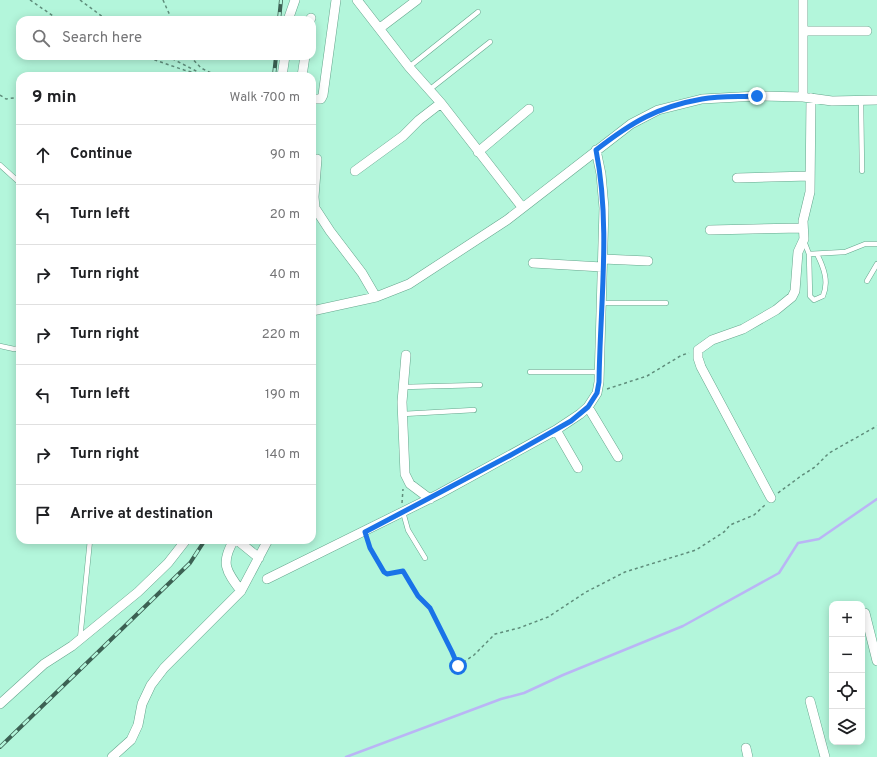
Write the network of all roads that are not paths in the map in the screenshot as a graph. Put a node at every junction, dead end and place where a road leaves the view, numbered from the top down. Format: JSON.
{"nodes":[{"id":1,"x":295,"y":0,"type":"edge"},
{"id":2,"x":336,"y":0,"type":"edge"},
{"id":3,"x":357,"y":0,"type":"edge"},
{"id":4,"x":417,"y":0,"type":"edge"},
{"id":5,"x":803,"y":0,"type":"edge"},
{"id":6,"x":478,"y":12,"type":"dead end"},
{"id":7,"x":289,"y":16,"type":"edge"},
{"id":8,"x":380,"y":28,"type":"junction"},
{"id":9,"x":803,"y":31,"type":"junction"},
{"id":10,"x":867,"y":31,"type":"dead end"},
{"id":11,"x":490,"y":42,"type":"dead end"},
{"id":12,"x":284,"y":60,"type":"edge"},
{"id":13,"x":304,"y":60,"type":"edge"},
{"id":14,"x":409,"y":67,"type":"junction"},
{"id":15,"x":283,"y":72,"type":"edge"},
{"id":16,"x":303,"y":72,"type":"edge"},
{"id":17,"x":429,"y":90,"type":"junction"},
{"id":18,"x":807,"y":97,"type":"junction"},
{"id":19,"x":316,"y":99,"type":"edge"},
{"id":20,"x":861,"y":100,"type":"junction"},
{"id":21,"x":877,"y":100,"type":"edge"},
{"id":22,"x":441,"y":103,"type":"junction"},
{"id":23,"x":529,"y":109,"type":"dead end"},
{"id":24,"x":596,"y":150,"type":"junction"},
{"id":25,"x":478,"y":152,"type":"junction"},
{"id":26,"x":317,"y":159,"type":"dead end"},
{"id":27,"x":0,"y":165,"type":"edge"},
{"id":28,"x":355,"y":171,"type":"dead end"},
{"id":29,"x":862,"y":171,"type":"dead end"},
{"id":30,"x":316,"y":172,"type":"edge"},
{"id":31,"x":810,"y":176,"type":"junction"},
{"id":32,"x":737,"y":178,"type":"dead end"},
{"id":33,"x":16,"y":179,"type":"edge"},
{"id":34,"x":522,"y":207,"type":"junction"},
{"id":35,"x":316,"y":210,"type":"edge"},
{"id":36,"x":802,"y":228,"type":"junction"},
{"id":37,"x":710,"y":230,"type":"dead end"},
{"id":38,"x":804,"y":239,"type":"junction"},
{"id":39,"x":877,"y":244,"type":"edge"},
{"id":40,"x":809,"y":254,"type":"junction"},
{"id":41,"x":817,"y":254,"type":"junction"},
{"id":42,"x":648,"y":261,"type":"dead end"},
{"id":43,"x":533,"y":263,"type":"dead end"},
{"id":44,"x":602,"y":263,"type":"junction"},
{"id":45,"x":877,"y":264,"type":"edge"},
{"id":46,"x":867,"y":281,"type":"dead end"},
{"id":47,"x":376,"y":297,"type":"junction"},
{"id":48,"x":601,"y":303,"type":"junction"},
{"id":49,"x":666,"y":303,"type":"dead end"},
{"id":50,"x":316,"y":310,"type":"edge"},
{"id":51,"x":0,"y":346,"type":"edge"},
{"id":52,"x":16,"y":349,"type":"edge"},
{"id":53,"x":406,"y":355,"type":"dead end"},
{"id":54,"x":530,"y":372,"type":"dead end"},
{"id":55,"x":599,"y":372,"type":"junction"},
{"id":56,"x":480,"y":385,"type":"dead end"},
{"id":57,"x":403,"y":387,"type":"junction"},
{"id":58,"x":588,"y":407,"type":"junction"},
{"id":59,"x":474,"y":410,"type":"dead end"},
{"id":60,"x":403,"y":414,"type":"junction"},
{"id":61,"x":556,"y":430,"type":"junction"},
{"id":62,"x":618,"y":457,"type":"dead end"},
{"id":63,"x":578,"y":468,"type":"dead end"},
{"id":64,"x":771,"y":498,"type":"road end"},
{"id":65,"x":430,"y":499,"type":"junction"},
{"id":66,"x":403,"y":512,"type":"junction"},
{"id":67,"x":90,"y":544,"type":"edge"},
{"id":68,"x":183,"y":544,"type":"edge"},
{"id":69,"x":231,"y":544,"type":"edge"},
{"id":70,"x":242,"y":544,"type":"edge"},
{"id":71,"x":266,"y":544,"type":"edge"},
{"id":72,"x":260,"y":558,"type":"junction"},
{"id":73,"x":425,"y":558,"type":"dead end"},
{"id":74,"x":267,"y":580,"type":"dead end"},
{"id":75,"x":241,"y":590,"type":"junction"},
{"id":76,"x":865,"y":613,"type":"dead end"},
{"id":77,"x":80,"y":638,"type":"junction"},
{"id":78,"x":877,"y":661,"type":"edge"},
{"id":79,"x":810,"y":701,"type":"dead end"},
{"id":80,"x":0,"y":704,"type":"edge"},
{"id":81,"x":112,"y":757,"type":"edge"},
{"id":82,"x":825,"y":757,"type":"edge"}],
"edges":[{"from":1,"to":7,"type":"street"},
{"from":2,"to":19,"type":"street"},
{"from":3,"to":8,"type":"street"},
{"from":4,"to":8,"type":"street"},
{"from":5,"to":9,"type":"street"},
{"from":6,"to":14,"type":"lane"},
{"from":8,"to":14,"type":"street"},
{"from":9,"to":10,"type":"street"},
{"from":9,"to":18,"type":"street"},
{"from":11,"to":17,"type":"lane"},
{"from":12,"to":15,"type":"street"},
{"from":13,"to":16,"type":"street"},
{"from":14,"to":17,"type":"street"},
{"from":17,"to":22,"type":"street"},
{"from":18,"to":20,"type":"street"},
{"from":18,"to":24,"type":"street"},
{"from":18,"to":31,"type":"street"},
{"from":20,"to":21,"type":"street"},
{"from":20,"to":29,"type":"lane"},
{"from":22,"to":25,"type":"street"},
{"from":22,"to":28,"type":"street"},
{"from":23,"to":25,"type":"street"},
{"from":24,"to":34,"type":"street"},
{"from":24,"to":44,"type":"street"},
{"from":25,"to":34,"type":"street"},
{"from":26,"to":30,"type":"street"},
{"from":27,"to":33,"type":"lane"},
{"from":31,"to":32,"type":"street"},
{"from":31,"to":36,"type":"street"},
{"from":34,"to":47,"type":"street"},
{"from":35,"to":47,"type":"street"},
{"from":36,"to":37,"type":"street"},
{"from":36,"to":38,"type":"street"},
{"from":38,"to":40,"type":"lane"},
{"from":38,"to":64,"type":"street"},
{"from":39,"to":41,"type":"lane"},
{"from":40,"to":41,"type":"lane"},
{"from":40,"to":41,"type":"lane"},
{"from":42,"to":44,"type":"street"},
{"from":43,"to":44,"type":"street"},
{"from":44,"to":48,"type":"street"},
{"from":45,"to":46,"type":"lane"},
{"from":47,"to":50,"type":"street"},
{"from":48,"to":49,"type":"lane"},
{"from":48,"to":55,"type":"street"},
{"from":51,"to":52,"type":"lane"},
{"from":53,"to":57,"type":"street"},
{"from":54,"to":55,"type":"lane"},
{"from":55,"to":58,"type":"street"},
{"from":56,"to":57,"type":"lane"},
{"from":57,"to":60,"type":"street"},
{"from":58,"to":61,"type":"street"},
{"from":58,"to":62,"type":"street"},
{"from":59,"to":60,"type":"lane"},
{"from":60,"to":65,"type":"street"},
{"from":61,"to":63,"type":"street"},
{"from":61,"to":65,"type":"street"},
{"from":65,"to":66,"type":"street"},
{"from":66,"to":73,"type":"lane"},
{"from":66,"to":74,"type":"street"},
{"from":67,"to":77,"type":"lane"},
{"from":68,"to":77,"type":"street"},
{"from":69,"to":75,"type":"street"},
{"from":70,"to":72,"type":"street"},
{"from":71,"to":72,"type":"street"},
{"from":72,"to":75,"type":"street"},
{"from":75,"to":81,"type":"street"},
{"from":76,"to":78,"type":"street"},
{"from":77,"to":80,"type":"street"},
{"from":79,"to":82,"type":"street"}]}
